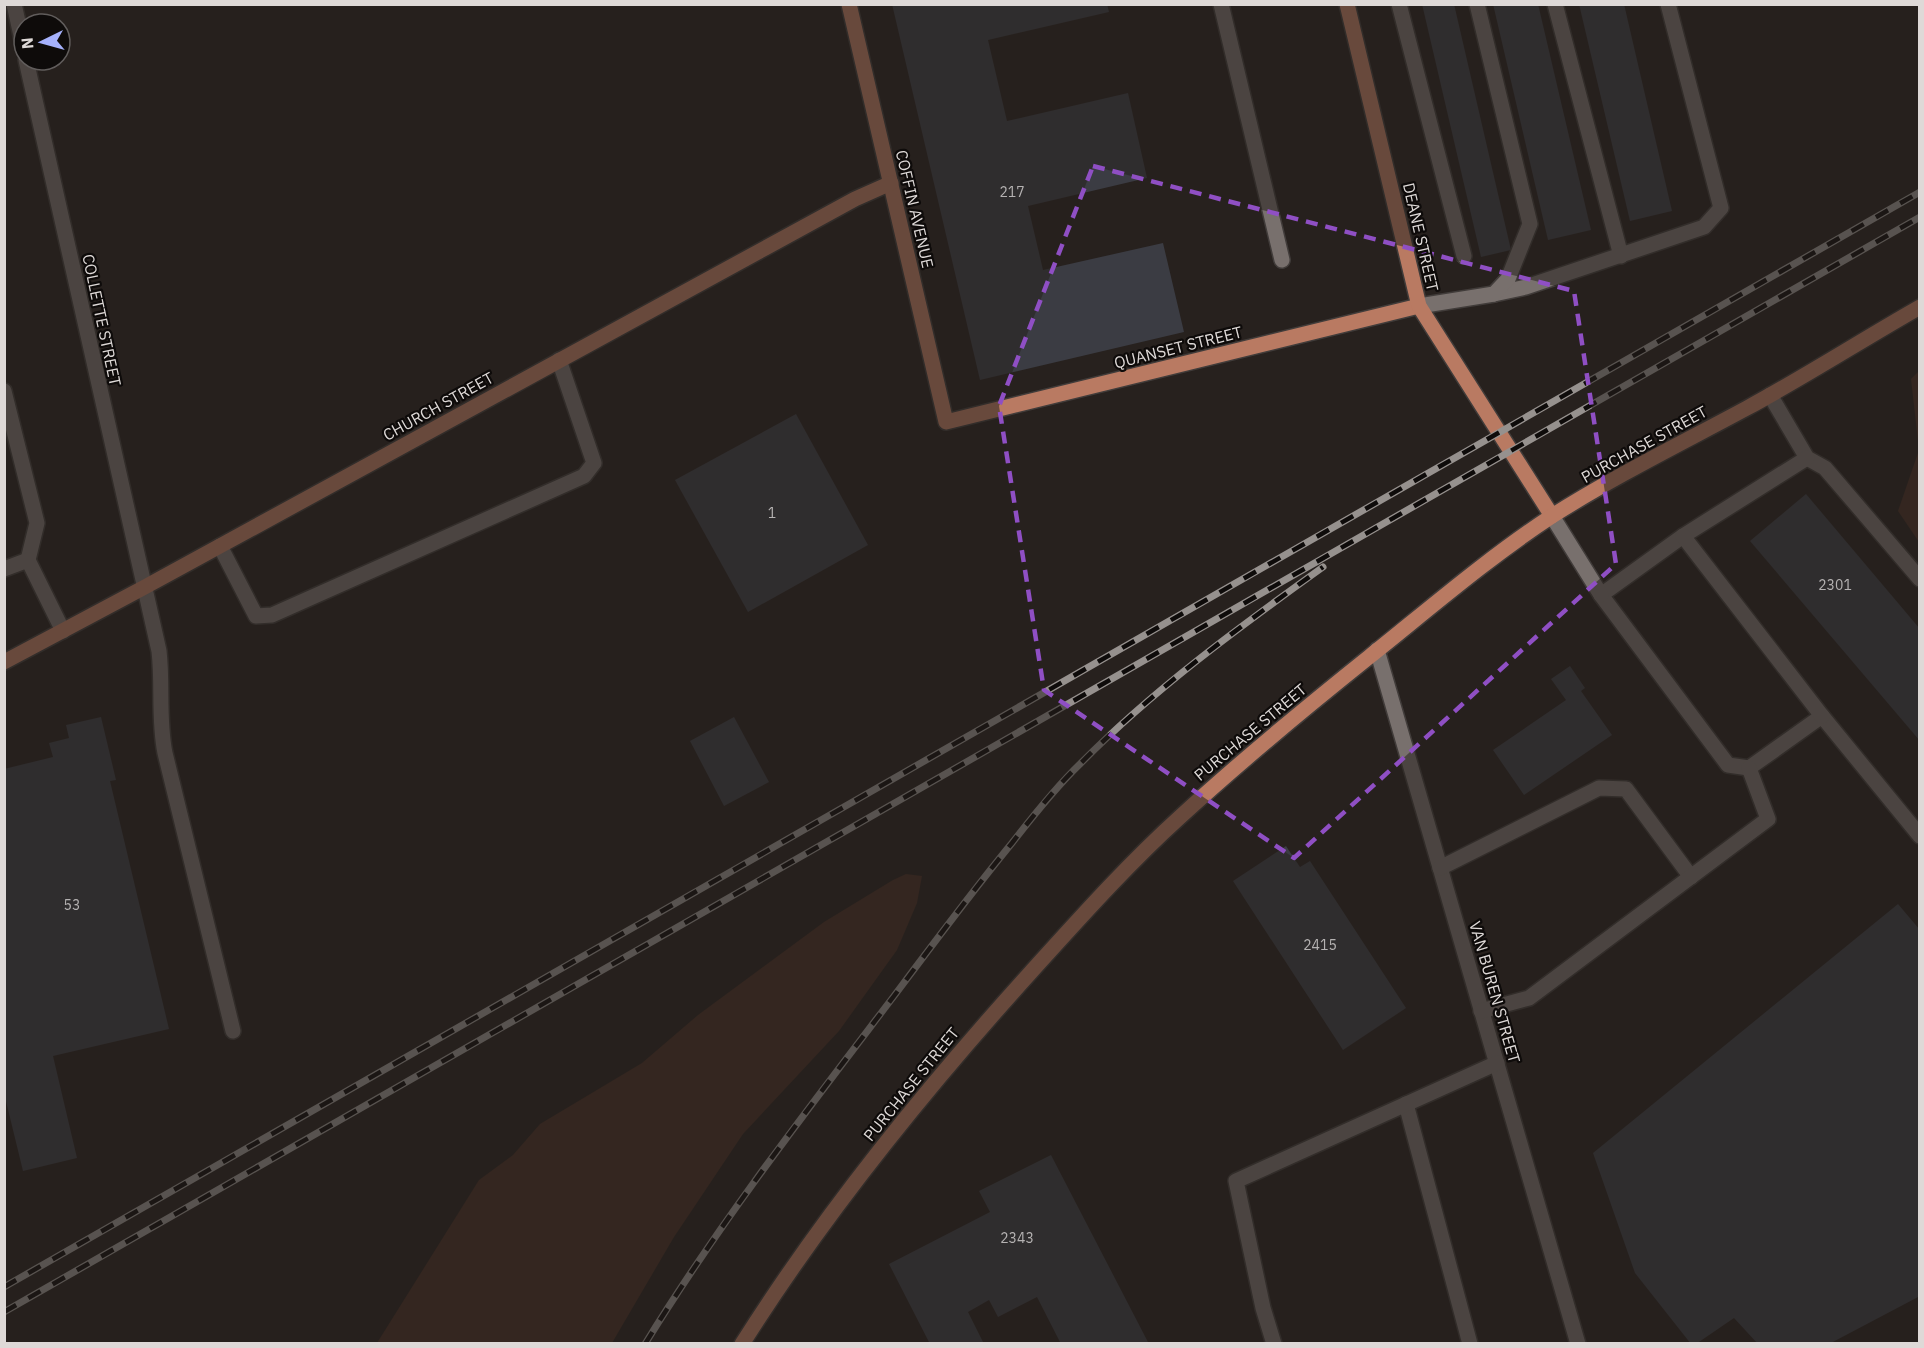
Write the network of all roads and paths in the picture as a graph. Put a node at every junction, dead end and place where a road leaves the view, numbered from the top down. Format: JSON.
{"nodes":[{"id":1,"x":849,"y":4,"type":"edge"},
{"id":2,"x":1221,"y":4,"type":"edge"},
{"id":3,"x":1347,"y":4,"type":"edge"},
{"id":4,"x":1399,"y":4,"type":"edge"},
{"id":5,"x":1478,"y":4,"type":"edge"},
{"id":6,"x":1555,"y":4,"type":"edge"},
{"id":7,"x":1668,"y":4,"type":"edge"},
{"id":8,"x":29,"y":72,"type":"edge"},
{"id":9,"x":891,"y":183,"type":"junction"},
{"id":10,"x":1464,"y":256,"type":"dead end"},
{"id":11,"x":1621,"y":256,"type":"junction"},
{"id":12,"x":1282,"y":260,"type":"dead end"},
{"id":13,"x":1494,"y":294,"type":"junction"},
{"id":14,"x":1419,"y":306,"type":"junction"},
{"id":15,"x":1920,"y":307,"type":"edge"},
{"id":16,"x":559,"y":360,"type":"junction"},
{"id":17,"x":4,"y":392,"type":"edge"},
{"id":18,"x":1770,"y":395,"type":"junction"},
{"id":19,"x":946,"y":422,"type":"joint"},
{"id":20,"x":1807,"y":458,"type":"junction"},
{"id":21,"x":1552,"y":516,"type":"junction"},
{"id":22,"x":1683,"y":536,"type":"junction"},
{"id":23,"x":220,"y":546,"type":"junction"},
{"id":24,"x":28,"y":560,"type":"junction"},
{"id":25,"x":4,"y":569,"type":"edge"},
{"id":26,"x":1920,"y":579,"type":"edge"},
{"id":27,"x":143,"y":588,"type":"junction"},
{"id":28,"x":1601,"y":595,"type":"junction"},
{"id":29,"x":63,"y":631,"type":"junction"},
{"id":30,"x":1377,"y":650,"type":"junction"},
{"id":31,"x":4,"y":662,"type":"edge"},
{"id":32,"x":1822,"y":716,"type":"junction"},
{"id":33,"x":1749,"y":768,"type":"junction"},
{"id":34,"x":1920,"y":836,"type":"edge"},
{"id":35,"x":1440,"y":868,"type":"junction"},
{"id":36,"x":1691,"y":877,"type":"junction"},
{"id":37,"x":1481,"y":1011,"type":"junction"},
{"id":38,"x":232,"y":1031,"type":"dead end"},
{"id":39,"x":1497,"y":1063,"type":"junction"},
{"id":40,"x":1406,"y":1104,"type":"junction"},
{"id":41,"x":742,"y":1344,"type":"edge"},
{"id":42,"x":1274,"y":1344,"type":"edge"},
{"id":43,"x":1470,"y":1344,"type":"edge"},
{"id":44,"x":1578,"y":1344,"type":"edge"}],
"edges":[{"from":1,"to":9,"type":"main road","name":"COFFIN AVENUE"},
{"from":2,"to":12,"type":"street"},
{"from":3,"to":14,"type":"main road","name":"DEANE STREET"},
{"from":4,"to":10,"type":"street"},
{"from":5,"to":13,"type":"street"},
{"from":6,"to":11,"type":"street"},
{"from":7,"to":11,"type":"street"},
{"from":8,"to":27,"type":"street","name":"COLLETTE STREET"},
{"from":9,"to":16,"type":"main road","name":"CHURCH STREET"},
{"from":9,"to":19,"type":"main road","name":"COFFIN AVENUE"},
{"from":11,"to":13,"type":"street"},
{"from":13,"to":14,"type":"street"},
{"from":14,"to":19,"type":"main road","name":"QUANSET STREET"},
{"from":14,"to":21,"type":"main road","name":"DEANE STREET"},
{"from":15,"to":18,"type":"main road","name":"PURCHASE STREET"},
{"from":16,"to":23,"type":"main road","name":"CHURCH STREET"},
{"from":16,"to":23,"type":"street"},
{"from":17,"to":24,"type":"street"},
{"from":18,"to":20,"type":"street"},
{"from":18,"to":21,"type":"main road","name":"PURCHASE STREET"},
{"from":20,"to":22,"type":"street"},
{"from":20,"to":26,"type":"street"},
{"from":21,"to":28,"type":"street"},
{"from":21,"to":30,"type":"main road","name":"PURCHASE STREET"},
{"from":22,"to":28,"type":"street"},
{"from":22,"to":32,"type":"street"},
{"from":23,"to":27,"type":"main road","name":"CHURCH STREET"},
{"from":24,"to":25,"type":"street"},
{"from":24,"to":29,"type":"street"},
{"from":27,"to":29,"type":"main road","name":"CHURCH STREET"},
{"from":27,"to":38,"type":"street","name":"COLLETTE STREET"},
{"from":28,"to":33,"type":"street"},
{"from":29,"to":31,"type":"main road","name":"CHURCH STREET"},
{"from":30,"to":35,"type":"street","name":"VAN BUREN STREET"},
{"from":30,"to":41,"type":"main road","name":"PURCHASE STREET"},
{"from":32,"to":33,"type":"street"},
{"from":32,"to":34,"type":"street"},
{"from":33,"to":36,"type":"street"},
{"from":35,"to":36,"type":"street"},
{"from":35,"to":37,"type":"street","name":"VAN BUREN STREET"},
{"from":36,"to":37,"type":"street"},
{"from":37,"to":39,"type":"street","name":"VAN BUREN STREET"},
{"from":39,"to":40,"type":"street"},
{"from":39,"to":44,"type":"street","name":"VAN BUREN STREET"},
{"from":40,"to":42,"type":"street"},
{"from":40,"to":43,"type":"street"}]}
